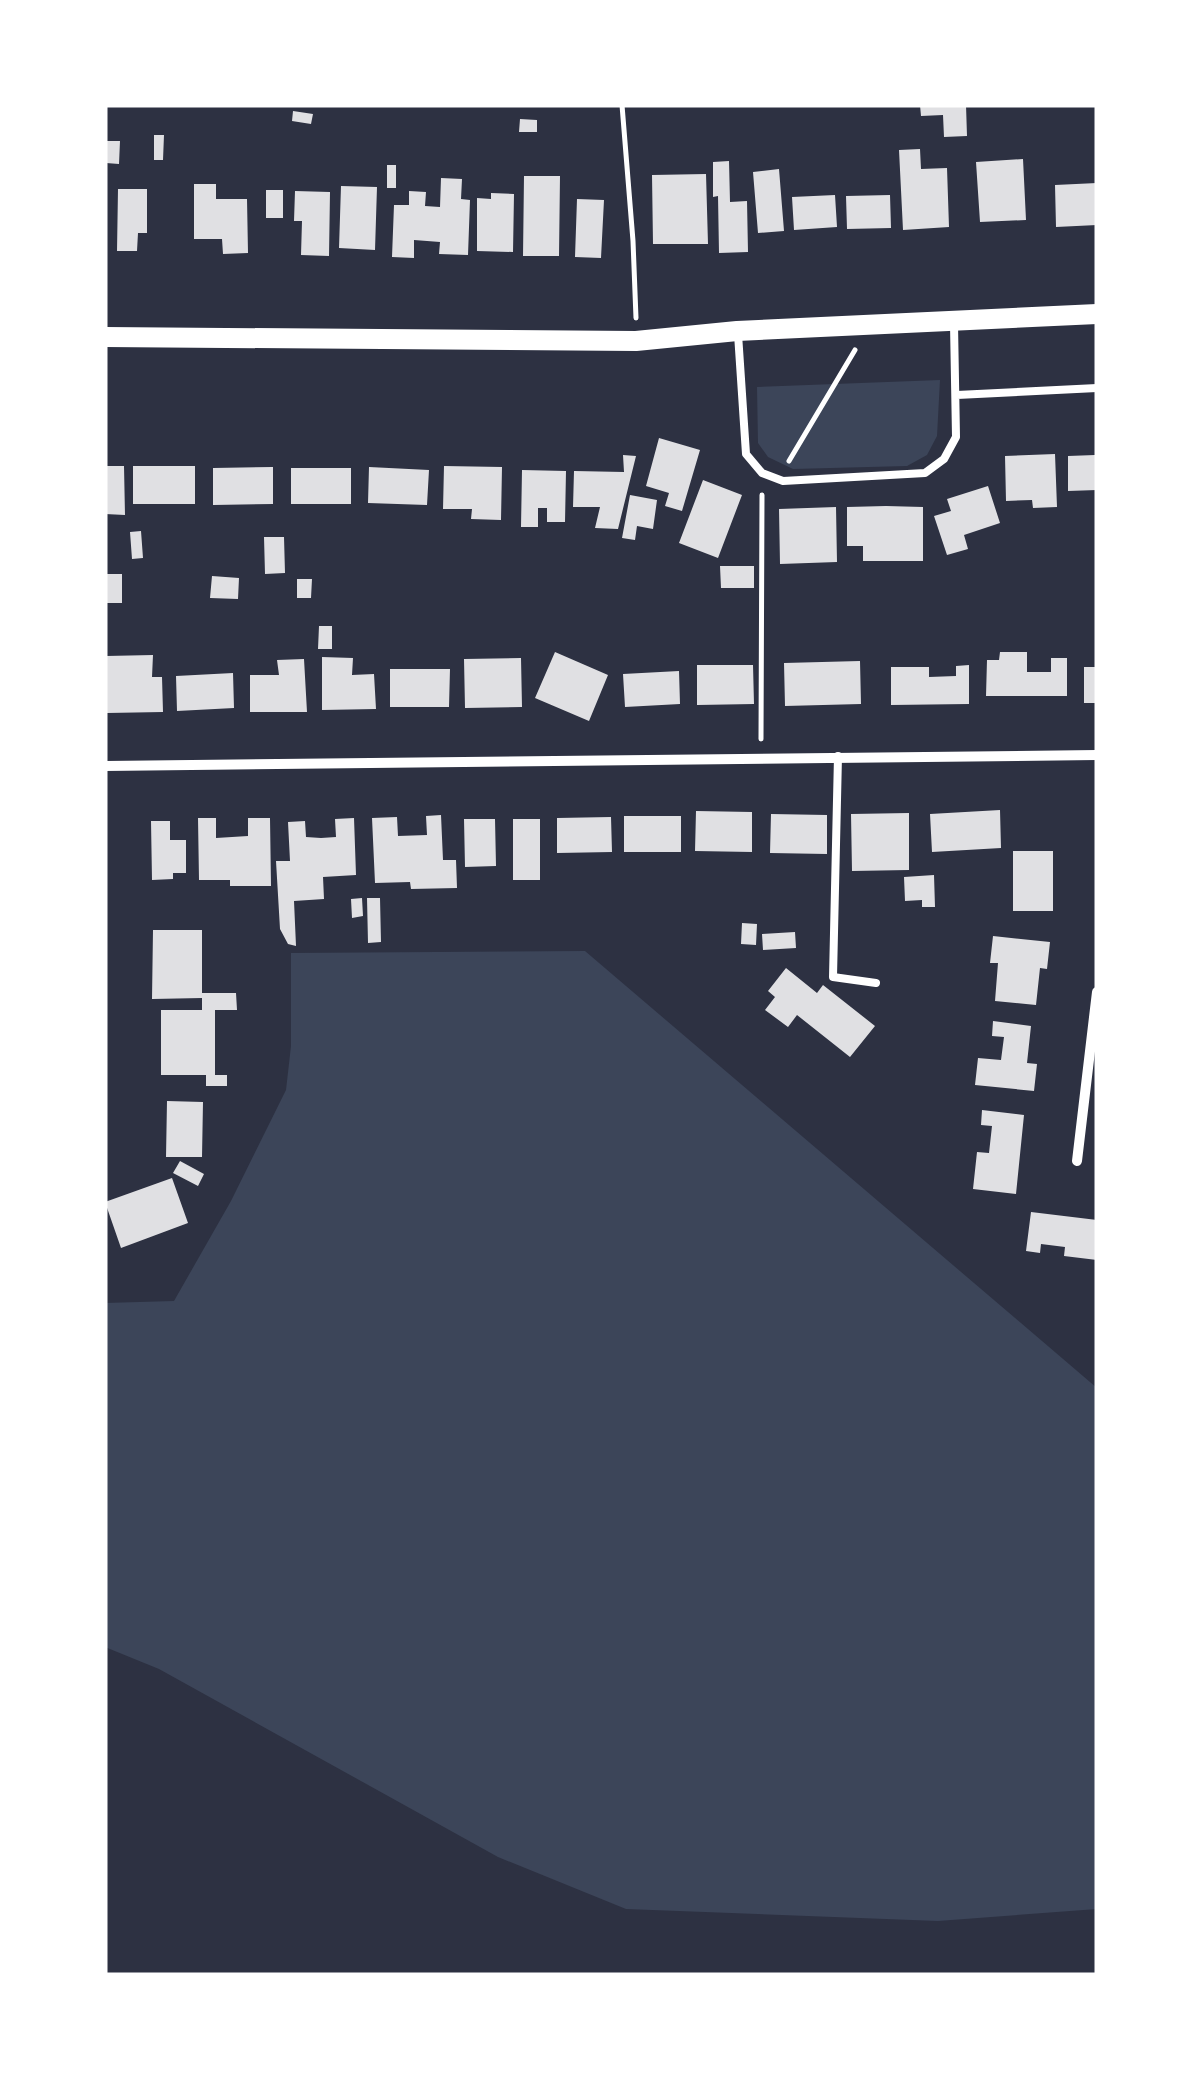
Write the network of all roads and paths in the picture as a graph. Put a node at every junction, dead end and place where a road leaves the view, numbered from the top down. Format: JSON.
{"nodes":[{"id":1,"x":622,"y":105,"type":"edge"},
{"id":2,"x":1097,"y":314,"type":"edge"},
{"id":3,"x":954,"y":320,"type":"junction"},
{"id":4,"x":870,"y":326,"type":"junction"},
{"id":5,"x":738,"y":332,"type":"junction"},
{"id":6,"x":105,"y":337,"type":"edge"},
{"id":7,"x":636,"y":342,"type":"junction"},
{"id":8,"x":1097,"y":388,"type":"edge"},
{"id":9,"x":957,"y":396,"type":"junction"},
{"id":10,"x":762,"y":473,"type":"junction"},
{"id":11,"x":778,"y":480,"type":"junction"},
{"id":12,"x":1097,"y":755,"type":"edge"},
{"id":13,"x":760,"y":756,"type":"junction"},
{"id":14,"x":838,"y":756,"type":"junction"},
{"id":15,"x":105,"y":766,"type":"edge"},
{"id":16,"x":876,"y":984,"type":"dead end"},
{"id":17,"x":1097,"y":992,"type":"edge"},
{"id":18,"x":1077,"y":1160,"type":"dead end"}],
"edges":[{"from":1,"to":7,"type":"path"},
{"from":2,"to":3,"type":"main road"},
{"from":3,"to":4,"type":"main road"},
{"from":3,"to":9,"type":"lane"},
{"from":4,"to":5,"type":"main road"},
{"from":4,"to":11,"type":"path"},
{"from":5,"to":7,"type":"main road"},
{"from":5,"to":10,"type":"lane"},
{"from":6,"to":7,"type":"main road"},
{"from":8,"to":9,"type":"lane"},
{"from":9,"to":11,"type":"lane"},
{"from":10,"to":11,"type":"lane"},
{"from":10,"to":13,"type":"path"},
{"from":12,"to":14,"type":"street"},
{"from":13,"to":14,"type":"street"},
{"from":13,"to":15,"type":"street"},
{"from":14,"to":16,"type":"lane"},
{"from":17,"to":18,"type":"street"}]}
